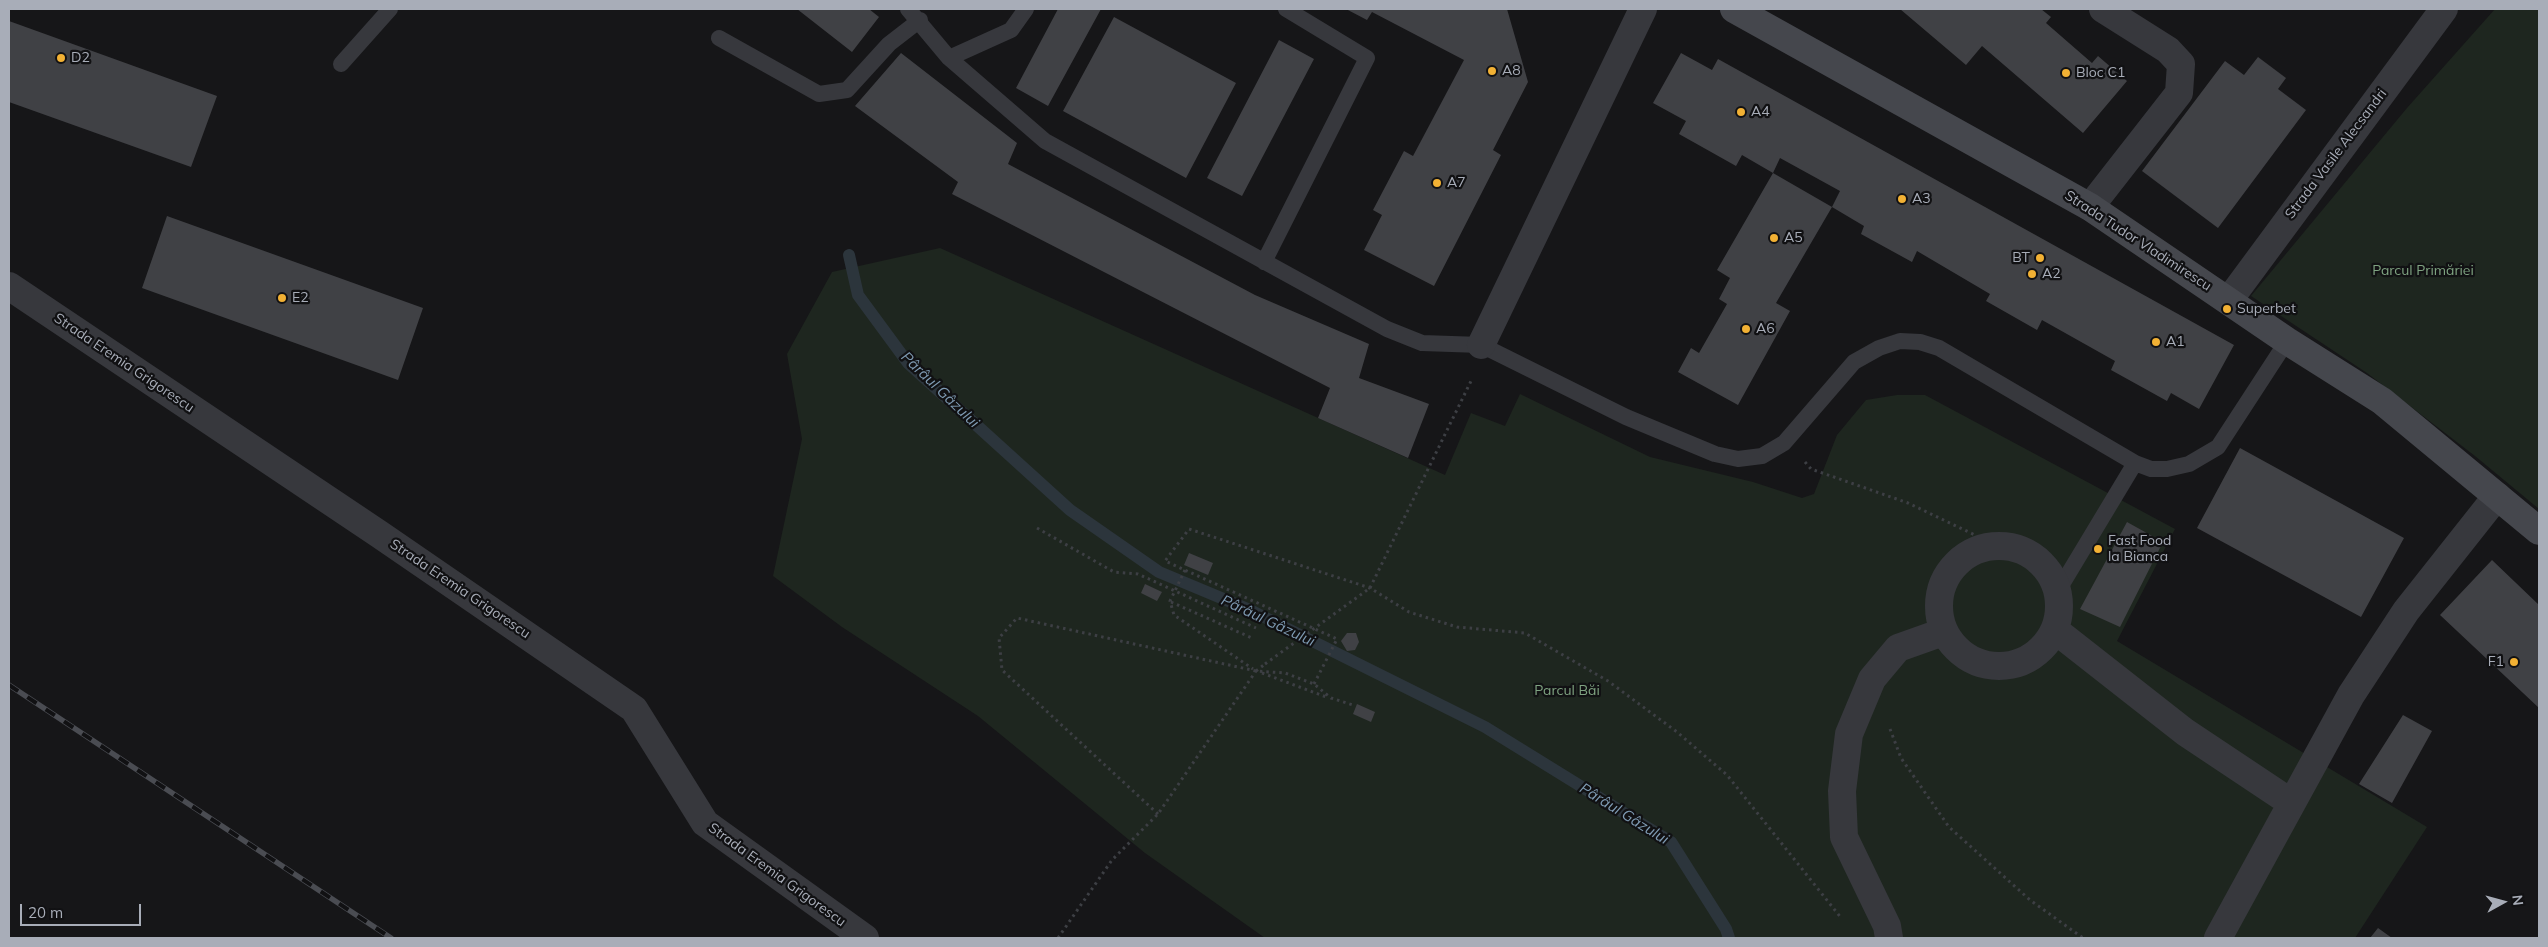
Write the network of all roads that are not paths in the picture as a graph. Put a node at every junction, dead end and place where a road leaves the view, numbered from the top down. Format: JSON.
{"nodes":[{"id":1,"x":390,"y":9,"type":"edge"},
{"id":2,"x":1026,"y":9,"type":"edge"},
{"id":3,"x":1286,"y":9,"type":"edge"},
{"id":4,"x":1643,"y":9,"type":"edge"},
{"id":5,"x":1734,"y":9,"type":"edge"},
{"id":6,"x":2103,"y":9,"type":"edge"},
{"id":7,"x":2444,"y":9,"type":"edge"},
{"id":8,"x":914,"y":14,"type":"edge"},
{"id":9,"x":720,"y":38,"type":"dead end"},
{"id":10,"x":950,"y":58,"type":"junction"},
{"id":11,"x":341,"y":64,"type":"dead end"},
{"id":12,"x":2090,"y":207,"type":"junction"},
{"id":13,"x":1264,"y":262,"type":"junction"},
{"id":14,"x":9,"y":286,"type":"edge"},
{"id":15,"x":2229,"y":300,"type":"junction"},
{"id":16,"x":2287,"y":341,"type":"junction"},
{"id":17,"x":1484,"y":347,"type":"junction"},
{"id":18,"x":2135,"y":463,"type":"junction"},
{"id":19,"x":2497,"y":496,"type":"junction"},
{"id":20,"x":2539,"y":531,"type":"edge"},
{"id":21,"x":2058,"y":591,"type":"junction"},
{"id":22,"x":2055,"y":630,"type":"junction"},
{"id":23,"x":1944,"y":632,"type":"junction"},
{"id":24,"x":2290,"y":802,"type":"junction"},
{"id":25,"x":865,"y":938,"type":"edge"},
{"id":26,"x":1889,"y":938,"type":"edge"},
{"id":27,"x":2218,"y":938,"type":"edge"}],
"edges":[{"from":1,"to":11,"type":"lane"},
{"from":2,"to":10,"type":"lane"},
{"from":3,"to":13,"type":"lane"},
{"from":4,"to":17,"type":"street"},
{"from":5,"to":12,"type":"street","name":"Strada Tudor Vladimirescu"},
{"from":6,"to":12,"type":"street"},
{"from":7,"to":15,"type":"street","name":"Strada Vasile Alecsandri"},
{"from":8,"to":9,"type":"lane"},
{"from":8,"to":10,"type":"lane"},
{"from":10,"to":13,"type":"lane"},
{"from":12,"to":15,"type":"street","name":"Strada Tudor Vladimirescu"},
{"from":13,"to":17,"type":"lane"},
{"from":14,"to":25,"type":"street","name":"Strada Eremia Grigorescu"},
{"from":15,"to":16,"type":"street","name":"Strada Tudor Vladimirescu"},
{"from":16,"to":18,"type":"lane"},
{"from":16,"to":19,"type":"street","name":"Strada Tudor Vladimirescu"},
{"from":17,"to":18,"type":"lane"},
{"from":18,"to":21,"type":"lane"},
{"from":19,"to":20,"type":"street","name":"Strada Tudor Vladimirescu"},
{"from":19,"to":24,"type":"street"},
{"from":21,"to":22,"type":"street"},
{"from":21,"to":23,"type":"street"},
{"from":22,"to":23,"type":"street"},
{"from":22,"to":24,"type":"street"},
{"from":23,"to":26,"type":"street"},
{"from":24,"to":27,"type":"street"}]}
